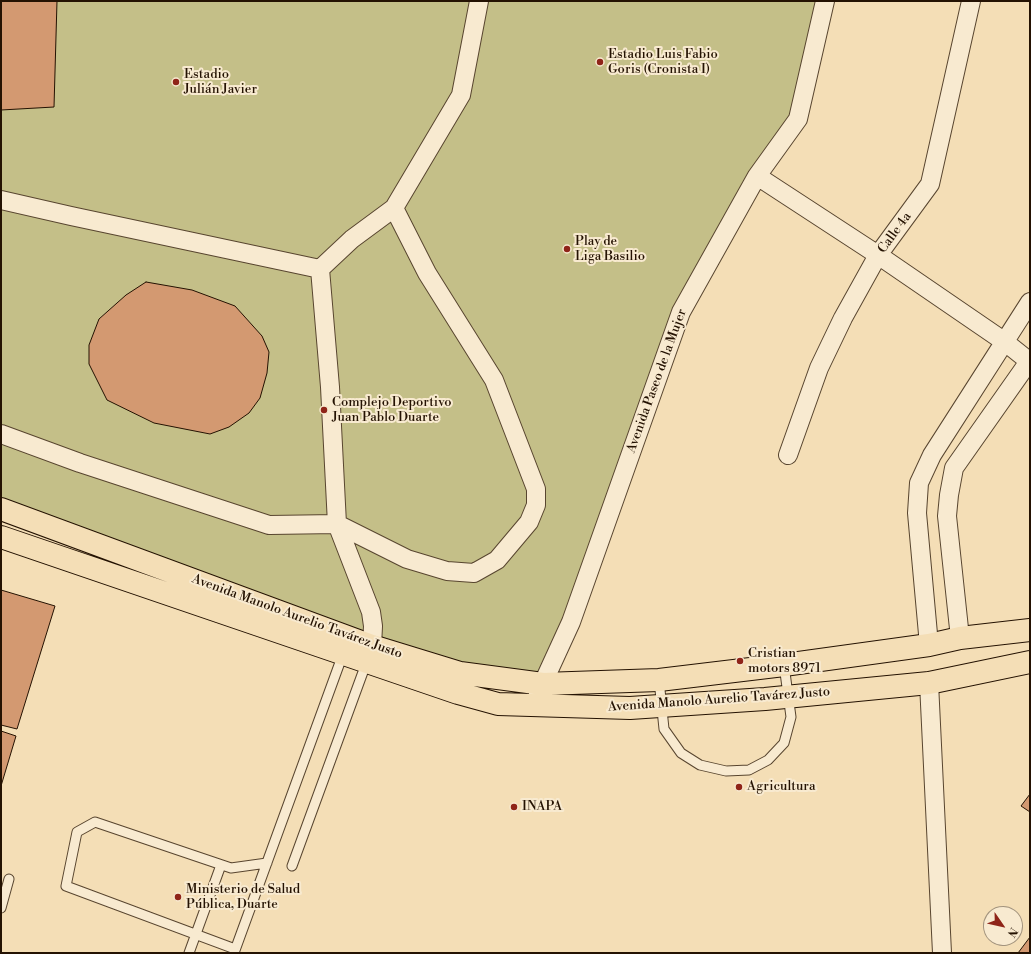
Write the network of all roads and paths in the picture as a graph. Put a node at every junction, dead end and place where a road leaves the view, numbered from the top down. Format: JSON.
{"nodes":[{"id":1,"x":479,"y":1,"type":"edge"},
{"id":2,"x":825,"y":1,"type":"edge"},
{"id":3,"x":971,"y":1,"type":"edge"},
{"id":4,"x":757,"y":176,"type":"junction"},
{"id":5,"x":1,"y":200,"type":"edge"},
{"id":6,"x":394,"y":208,"type":"junction"},
{"id":7,"x":878,"y":255,"type":"junction"},
{"id":8,"x":320,"y":269,"type":"junction"},
{"id":9,"x":1030,"y":302,"type":"edge"},
{"id":10,"x":1005,"y":342,"type":"junction"},
{"id":11,"x":1030,"y":361,"type":"edge"},
{"id":12,"x":1,"y":434,"type":"edge"},
{"id":13,"x":788,"y":455,"type":"dead end"},
{"id":14,"x":1,"y":509,"type":"edge"},
{"id":15,"x":337,"y":524,"type":"junction"},
{"id":16,"x":1,"y":537,"type":"edge"},
{"id":17,"x":1030,"y":630,"type":"edge"},
{"id":18,"x":960,"y":638,"type":"junction"},
{"id":19,"x":929,"y":645,"type":"junction"},
{"id":20,"x":343,"y":653,"type":"junction"},
{"id":21,"x":369,"y":654,"type":"junction"},
{"id":22,"x":1030,"y":662,"type":"edge"},
{"id":23,"x":784,"y":665,"type":"junction"},
{"id":24,"x":659,"y":680,"type":"junction"},
{"id":25,"x":929,"y":683,"type":"junction"},
{"id":26,"x":543,"y":684,"type":"junction"},
{"id":27,"x":790,"y":697,"type":"junction"},
{"id":28,"x":532,"y":706,"type":"junction"},
{"id":29,"x":662,"y":706,"type":"junction"},
{"id":30,"x":267,"y":863,"type":"junction"},
{"id":31,"x":221,"y":865,"type":"junction"},
{"id":32,"x":292,"y":866,"type":"dead end"},
{"id":33,"x":9,"y":879,"type":"dead end"},
{"id":34,"x":1,"y":908,"type":"edge"},
{"id":35,"x":196,"y":934,"type":"junction"},
{"id":36,"x":234,"y":951,"type":"edge"},
{"id":37,"x":189,"y":953,"type":"edge"},
{"id":38,"x":942,"y":953,"type":"edge"}],
"edges":[{"from":1,"to":6,"type":"street"},
{"from":2,"to":4,"type":"street","name":"Avenida Paseo de la Mujer"},
{"from":3,"to":7,"type":"street","name":"Calle 4a"},
{"from":4,"to":7,"type":"street"},
{"from":4,"to":26,"type":"street","name":"Avenida Paseo de la Mujer"},
{"from":5,"to":8,"type":"street"},
{"from":6,"to":8,"type":"street"},
{"from":6,"to":15,"type":"street"},
{"from":7,"to":10,"type":"street"},
{"from":7,"to":13,"type":"street","name":"Calle 4a"},
{"from":8,"to":15,"type":"street"},
{"from":9,"to":10,"type":"street"},
{"from":10,"to":11,"type":"street"},
{"from":10,"to":19,"type":"street"},
{"from":11,"to":18,"type":"street"},
{"from":12,"to":15,"type":"street"},
{"from":14,"to":21,"type":"main road","name":"Avenida Manolo Aurelio Tavárez Justo"},
{"from":15,"to":21,"type":"street"},
{"from":16,"to":20,"type":"main road","name":"Avenida Manolo Aurelio Tavárez Justo"},
{"from":17,"to":18,"type":"main road","name":"Avenida Manolo Aurelio Tavárez Justo"},
{"from":18,"to":19,"type":"main road","name":"Avenida Manolo Aurelio Tavárez Justo"},
{"from":19,"to":23,"type":"main road","name":"Avenida Manolo Aurelio Tavárez Justo"},
{"from":20,"to":21,"type":"main road","name":"Avenida Manolo Aurelio Tavárez Justo"},
{"from":20,"to":30,"type":"lane"},
{"from":21,"to":26,"type":"main road","name":"Avenida Manolo Aurelio Tavárez Justo"},
{"from":21,"to":28,"type":"main road","name":"Avenida Manolo Aurelio Tavárez Justo"},
{"from":21,"to":32,"type":"lane"},
{"from":22,"to":25,"type":"main road","name":"Avenida Manolo Aurelio Tavárez Justo"},
{"from":23,"to":24,"type":"main road","name":"Avenida Manolo Aurelio Tavárez Justo"},
{"from":23,"to":27,"type":"lane"},
{"from":24,"to":26,"type":"main road","name":"Avenida Manolo Aurelio Tavárez Justo"},
{"from":24,"to":29,"type":"lane"},
{"from":25,"to":27,"type":"main road","name":"Avenida Manolo Aurelio Tavárez Justo"},
{"from":25,"to":38,"type":"street"},
{"from":26,"to":28,"type":"street","name":"Avenida Paseo de la Mujer"},
{"from":27,"to":29,"type":"main road","name":"Avenida Manolo Aurelio Tavárez Justo"},
{"from":27,"to":29,"type":"lane"},
{"from":28,"to":29,"type":"main road","name":"Avenida Manolo Aurelio Tavárez Justo"},
{"from":30,"to":31,"type":"lane"},
{"from":30,"to":36,"type":"lane"},
{"from":31,"to":35,"type":"lane"},
{"from":31,"to":35,"type":"lane"},
{"from":33,"to":34,"type":"lane"},
{"from":35,"to":36,"type":"lane"},
{"from":35,"to":37,"type":"lane"}]}
